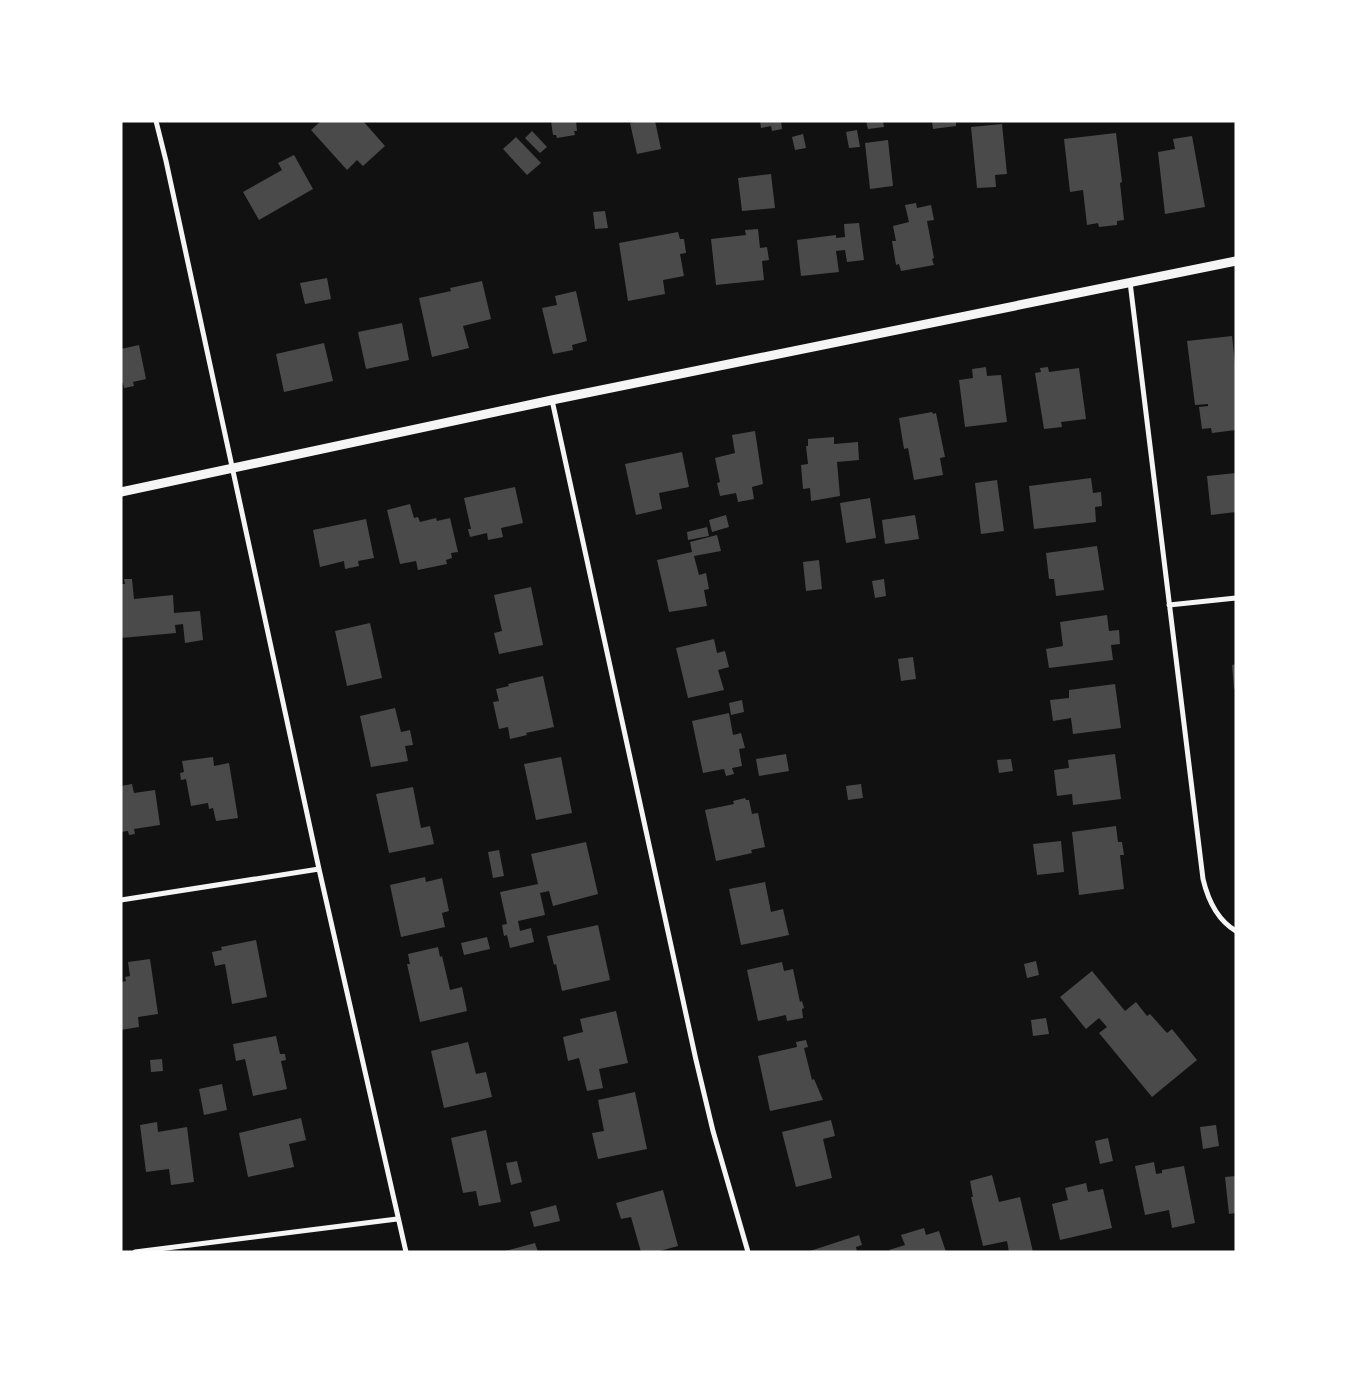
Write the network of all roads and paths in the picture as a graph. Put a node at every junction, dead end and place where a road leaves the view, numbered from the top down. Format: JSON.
{"nodes":[{"id":1,"x":156,"y":121,"type":"edge"},
{"id":2,"x":1236,"y":261,"type":"edge"},
{"id":3,"x":1130,"y":282,"type":"junction"},
{"id":4,"x":552,"y":400,"type":"junction"},
{"id":5,"x":233,"y":468,"type":"junction"},
{"id":6,"x":121,"y":492,"type":"edge"},
{"id":7,"x":1236,"y":598,"type":"edge"},
{"id":8,"x":1169,"y":605,"type":"junction"},
{"id":9,"x":319,"y":869,"type":"junction"},
{"id":10,"x":121,"y":900,"type":"edge"},
{"id":11,"x":1236,"y":931,"type":"edge"},
{"id":12,"x":397,"y":1219,"type":"junction"},
{"id":13,"x":135,"y":1252,"type":"edge"},
{"id":14,"x":406,"y":1252,"type":"edge"},
{"id":15,"x":748,"y":1252,"type":"edge"}],
"edges":[{"from":1,"to":5,"type":"street"},
{"from":2,"to":3,"type":"street"},
{"from":3,"to":4,"type":"street"},
{"from":3,"to":8,"type":"street"},
{"from":4,"to":5,"type":"street"},
{"from":4,"to":15,"type":"street"},
{"from":5,"to":6,"type":"street"},
{"from":5,"to":9,"type":"street"},
{"from":7,"to":8,"type":"street"},
{"from":8,"to":11,"type":"street"},
{"from":9,"to":10,"type":"street"},
{"from":9,"to":12,"type":"street"},
{"from":12,"to":13,"type":"street"},
{"from":12,"to":14,"type":"street"}]}
